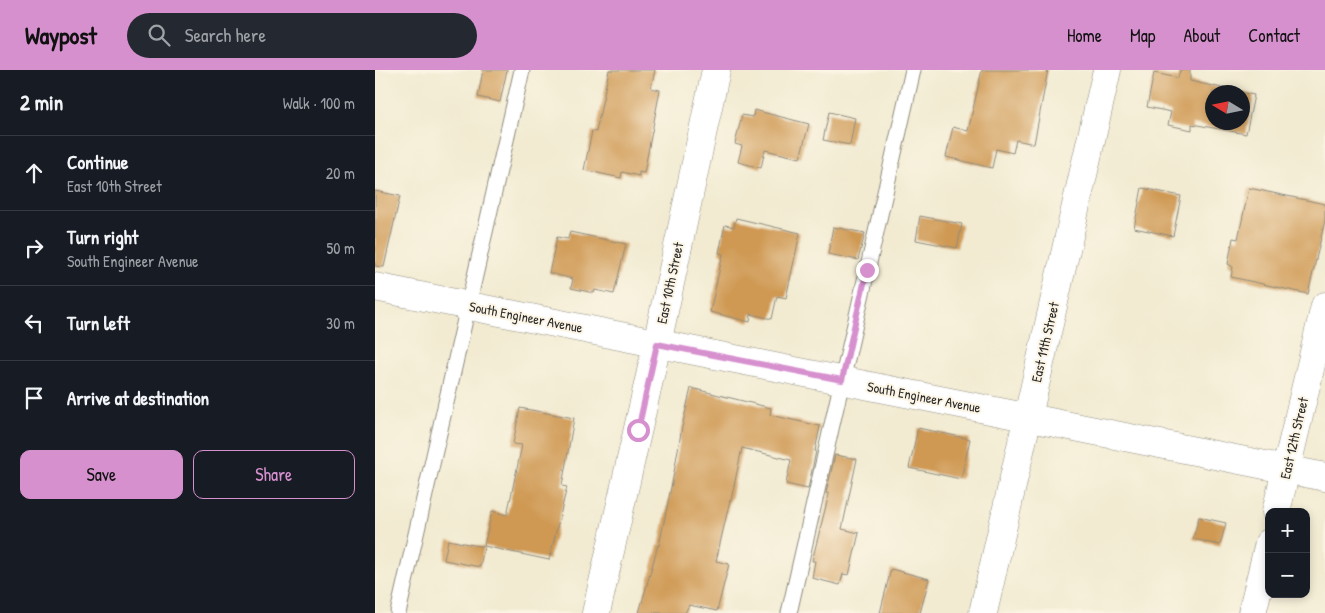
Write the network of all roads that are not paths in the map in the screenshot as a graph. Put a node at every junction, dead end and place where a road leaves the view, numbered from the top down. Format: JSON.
{"nodes":[{"id":1,"x":522,"y":70,"type":"edge"},
{"id":2,"x":716,"y":70,"type":"edge"},
{"id":3,"x":913,"y":70,"type":"edge"},
{"id":4,"x":1107,"y":70,"type":"edge"},
{"id":5,"x":375,"y":287,"type":"edge"},
{"id":6,"x":468,"y":306,"type":"junction"},
{"id":7,"x":1325,"y":306,"type":"edge"},
{"id":8,"x":657,"y":344,"type":"junction"},
{"id":9,"x":842,"y":380,"type":"junction"},
{"id":10,"x":1028,"y":418,"type":"junction"},
{"id":11,"x":1286,"y":469,"type":"junction"},
{"id":12,"x":1325,"y":477,"type":"edge"},
{"id":13,"x":1277,"y":508,"type":"edge"},
{"id":14,"x":1266,"y":553,"type":"edge"},
{"id":15,"x":399,"y":613,"type":"edge"},
{"id":16,"x":596,"y":613,"type":"edge"},
{"id":17,"x":789,"y":613,"type":"edge"},
{"id":18,"x":983,"y":613,"type":"edge"},
{"id":19,"x":1252,"y":613,"type":"edge"}],
"edges":[{"from":1,"to":6,"type":"lane"},
{"from":2,"to":8,"type":"street","name":"East 10th Street"},
{"from":3,"to":9,"type":"lane"},
{"from":4,"to":10,"type":"street","name":"East 11th Street"},
{"from":5,"to":6,"type":"street","name":"South Engineer Avenue"},
{"from":6,"to":8,"type":"street","name":"South Engineer Avenue"},
{"from":6,"to":15,"type":"lane"},
{"from":7,"to":11,"type":"street","name":"East 12th Street"},
{"from":8,"to":9,"type":"street","name":"South Engineer Avenue"},
{"from":8,"to":16,"type":"street","name":"East 10th Street"},
{"from":9,"to":10,"type":"street","name":"South Engineer Avenue"},
{"from":9,"to":17,"type":"lane"},
{"from":10,"to":11,"type":"street","name":"South Engineer Avenue"},
{"from":10,"to":18,"type":"street","name":"East 11th Street"},
{"from":11,"to":12,"type":"street","name":"South Engineer Avenue"},
{"from":11,"to":13,"type":"street","name":"East 12th Street"},
{"from":14,"to":19,"type":"street"}]}
